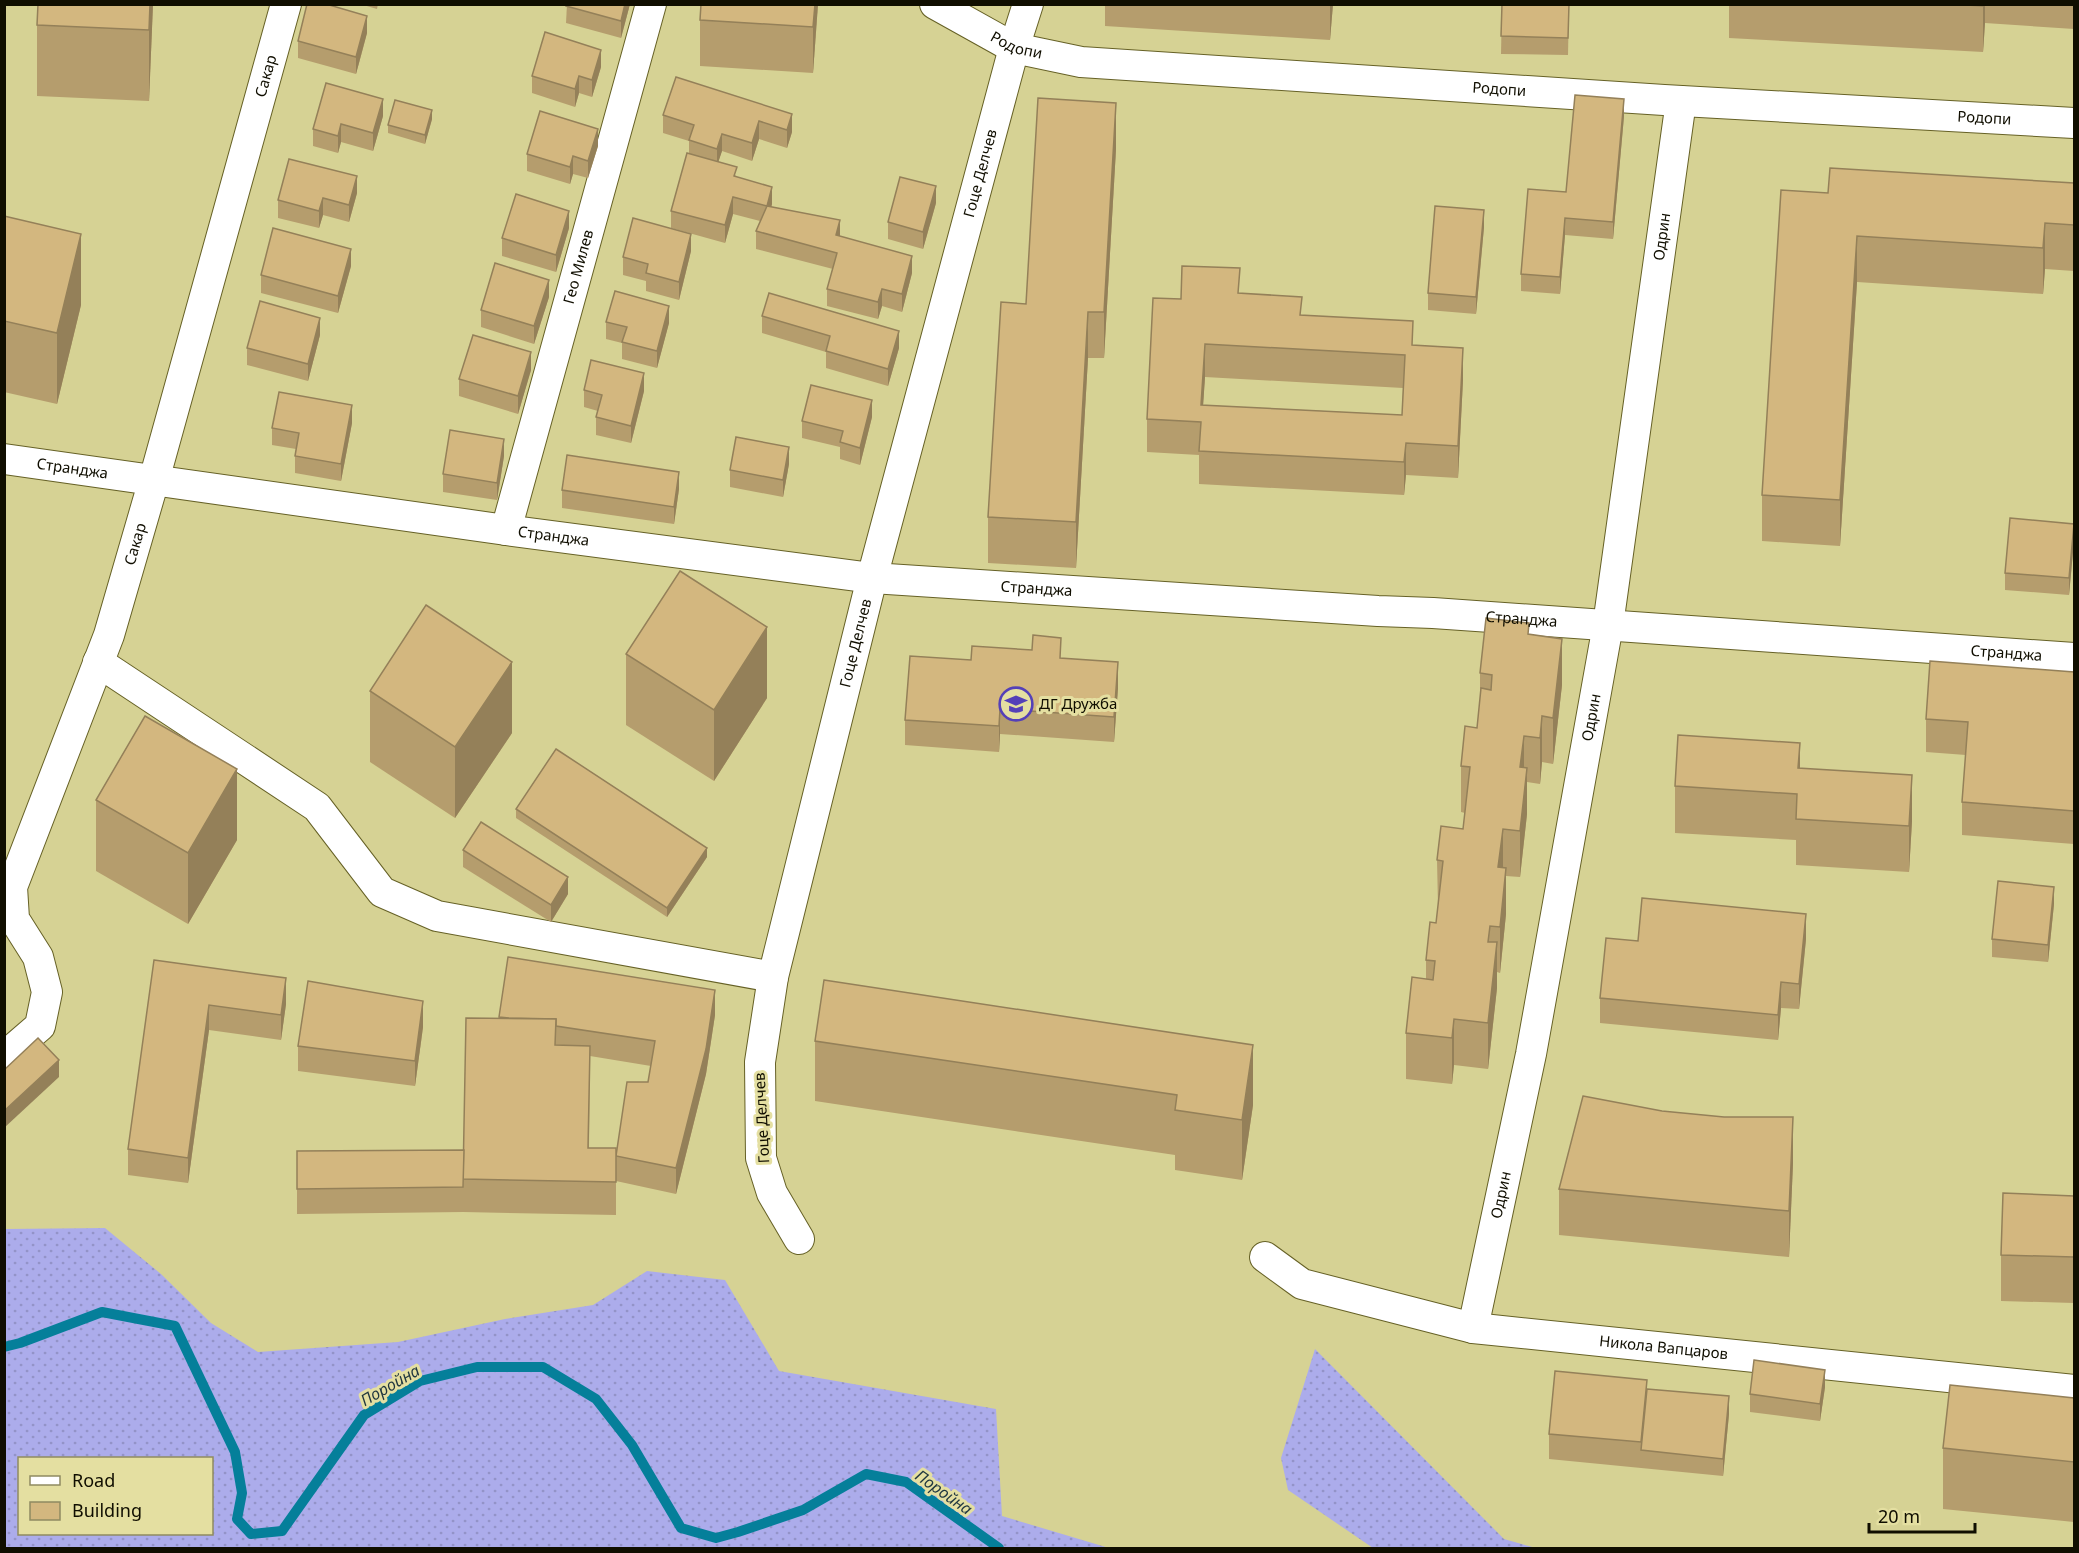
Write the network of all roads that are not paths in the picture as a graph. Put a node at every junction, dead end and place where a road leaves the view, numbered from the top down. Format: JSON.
{"nodes":[{"id":1,"x":286,"y":4,"type":"edge"},
{"id":2,"x":651,"y":4,"type":"edge"},
{"id":3,"x":935,"y":4,"type":"edge"},
{"id":4,"x":1028,"y":4,"type":"edge"},
{"id":5,"x":1014,"y":48,"type":"junction"},
{"id":6,"x":1681,"y":101,"type":"junction"},
{"id":7,"x":2074,"y":123,"type":"edge"},
{"id":8,"x":4,"y":459,"type":"edge"},
{"id":9,"x":154,"y":480,"type":"junction"},
{"id":10,"x":506,"y":530,"type":"junction"},
{"id":11,"x":872,"y":578,"type":"junction"},
{"id":12,"x":1608,"y":625,"type":"junction"},
{"id":13,"x":2074,"y":658,"type":"edge"},
{"id":14,"x":98,"y":662,"type":"junction"},
{"id":15,"x":773,"y":977,"type":"junction"},
{"id":16,"x":4,"y":1057,"type":"edge"},
{"id":17,"x":799,"y":1239,"type":"dead end"},
{"id":18,"x":1265,"y":1257,"type":"dead end"},
{"id":19,"x":1473,"y":1328,"type":"junction"},
{"id":20,"x":2074,"y":1390,"type":"edge"}],
"edges":[{"from":1,"to":9,"type":"street","name":"Сакар"},
{"from":2,"to":10,"type":"street","name":"Гео Милев"},
{"from":3,"to":5,"type":"street","name":"Родопи"},
{"from":4,"to":5,"type":"street","name":"Гоце Делчев"},
{"from":5,"to":6,"type":"street","name":"Родопи"},
{"from":5,"to":11,"type":"street","name":"Гоце Делчев"},
{"from":6,"to":7,"type":"street","name":"Родопи"},
{"from":6,"to":12,"type":"street","name":"Одрин"},
{"from":8,"to":9,"type":"street","name":"Странджа"},
{"from":9,"to":10,"type":"street","name":"Странджа"},
{"from":9,"to":14,"type":"street","name":"Сакар"},
{"from":10,"to":11,"type":"street","name":"Странджа"},
{"from":11,"to":12,"type":"street","name":"Странджа"},
{"from":11,"to":15,"type":"street","name":"Гоце Делчев"},
{"from":12,"to":13,"type":"street","name":"Странджа"},
{"from":12,"to":19,"type":"street","name":"Одрин"},
{"from":14,"to":15,"type":"street"},
{"from":14,"to":16,"type":"street","name":"Сакар"},
{"from":15,"to":17,"type":"street","name":"Гоце Делчев"},
{"from":18,"to":19,"type":"street","name":"Никола Вапцаров"},
{"from":19,"to":20,"type":"street","name":"Никола Вапцаров"}]}
